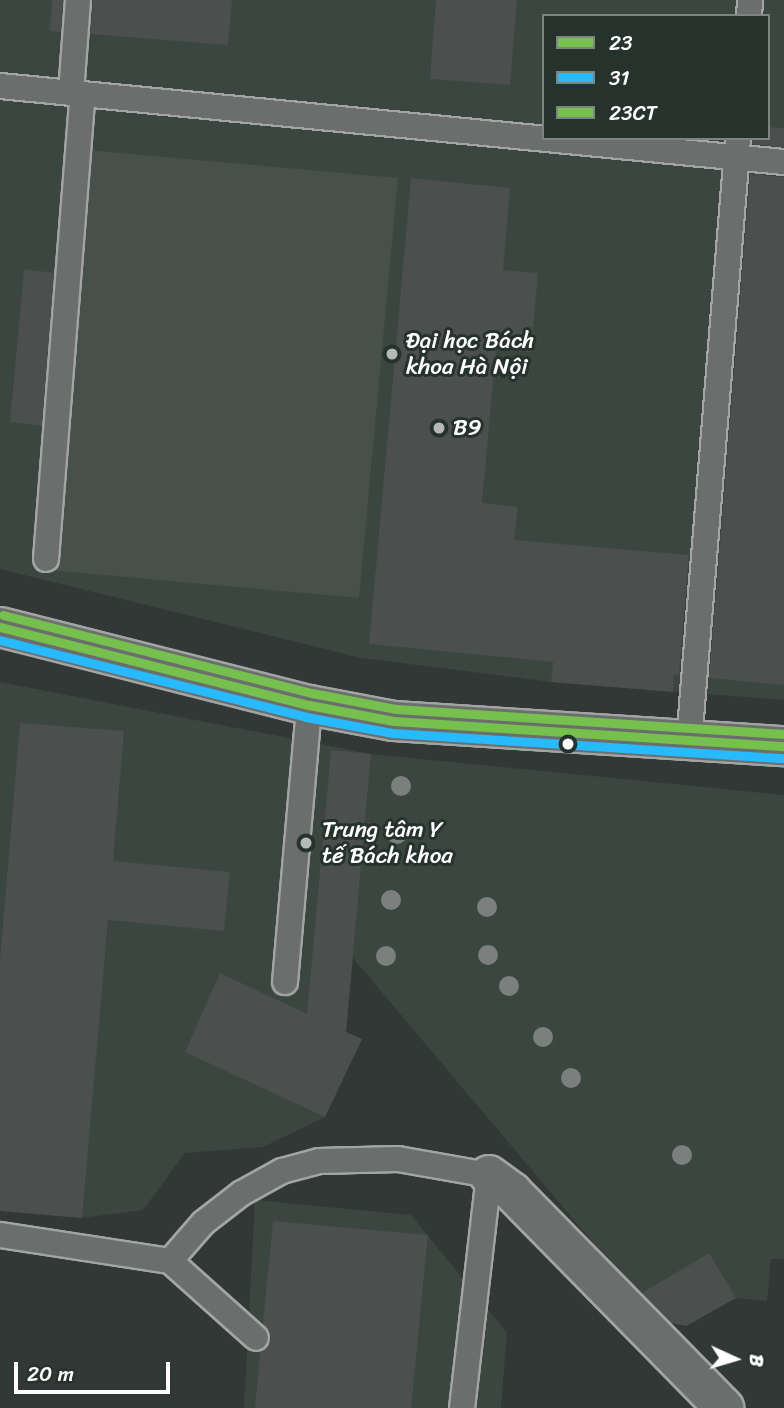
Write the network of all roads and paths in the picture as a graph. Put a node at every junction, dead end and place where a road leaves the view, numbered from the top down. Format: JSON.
{"nodes":[{"id":1,"x":78,"y":0,"type":"edge"},
{"id":2,"x":0,"y":86,"type":"edge"},
{"id":3,"x":77,"y":93,"type":"junction"},
{"id":4,"x":542,"y":132,"type":"edge"},
{"id":5,"x":642,"y":140,"type":"edge"},
{"id":6,"x":738,"y":148,"type":"edge"},
{"id":7,"x":784,"y":162,"type":"edge"},
{"id":8,"x":46,"y":559,"type":"dead end"},
{"id":9,"x":0,"y":627,"type":"edge"},
{"id":10,"x":310,"y":705,"type":"junction"},
{"id":11,"x":689,"y":742,"type":"junction"},
{"id":12,"x":784,"y":746,"type":"edge"},
{"id":13,"x":285,"y":982,"type":"dead end"},
{"id":14,"x":489,"y":1175,"type":"junction"},
{"id":15,"x":0,"y":1235,"type":"edge"},
{"id":16,"x":170,"y":1261,"type":"junction"},
{"id":17,"x":256,"y":1338,"type":"dead end"},
{"id":18,"x":462,"y":1408,"type":"edge"},
{"id":19,"x":724,"y":1408,"type":"edge"}],
"edges":[{"from":1,"to":3,"type":"lane"},
{"from":2,"to":3,"type":"lane"},
{"from":3,"to":4,"type":"lane"},
{"from":3,"to":8,"type":"lane"},
{"from":5,"to":6,"type":"lane"},
{"from":6,"to":7,"type":"lane"},
{"from":6,"to":11,"type":"lane"},
{"from":9,"to":10,"type":"street"},
{"from":10,"to":11,"type":"street"},
{"from":10,"to":13,"type":"lane"},
{"from":11,"to":12,"type":"street"},
{"from":14,"to":16,"type":"lane"},
{"from":14,"to":18,"type":"lane"},
{"from":14,"to":19,"type":"street"},
{"from":15,"to":16,"type":"lane"},
{"from":16,"to":17,"type":"lane"}]}
